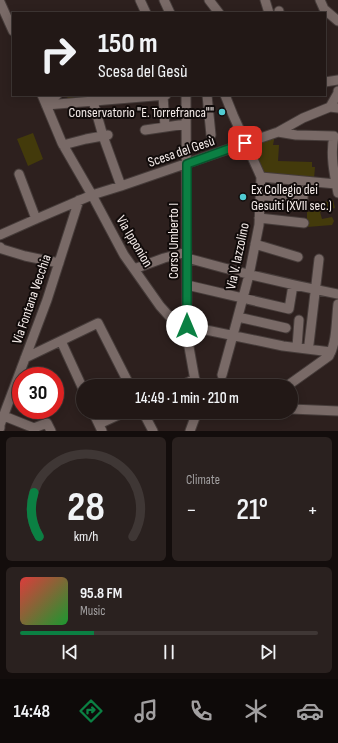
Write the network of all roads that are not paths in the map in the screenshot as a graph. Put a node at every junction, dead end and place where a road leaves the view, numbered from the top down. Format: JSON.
{"nodes":[{"id":1,"x":140,"y":0,"type":"edge"},
{"id":2,"x":164,"y":0,"type":"edge"},
{"id":3,"x":209,"y":0,"type":"edge"},
{"id":4,"x":265,"y":0,"type":"edge"},
{"id":5,"x":320,"y":0,"type":"edge"},
{"id":6,"x":0,"y":2,"type":"edge"},
{"id":7,"x":146,"y":12,"type":"edge"},
{"id":8,"x":170,"y":12,"type":"edge"},
{"id":9,"x":218,"y":12,"type":"edge"},
{"id":10,"x":269,"y":12,"type":"edge"},
{"id":11,"x":338,"y":21,"type":"edge"},
{"id":12,"x":12,"y":29,"type":"edge"},
{"id":13,"x":338,"y":80,"type":"edge"},
{"id":14,"x":326,"y":82,"type":"edge"},
{"id":15,"x":338,"y":91,"type":"edge"},
{"id":16,"x":54,"y":96,"type":"edge"},
{"id":17,"x":151,"y":96,"type":"edge"},
{"id":18,"x":163,"y":96,"type":"edge"},
{"id":19,"x":186,"y":96,"type":"edge"},
{"id":20,"x":207,"y":96,"type":"edge"},
{"id":21,"x":225,"y":96,"type":"edge"},
{"id":22,"x":44,"y":100,"type":"edge"},
{"id":23,"x":92,"y":101,"type":"junction"},
{"id":24,"x":334,"y":108,"type":"edge"},
{"id":25,"x":186,"y":124,"type":"junction"},
{"id":26,"x":165,"y":127,"type":"junction"},
{"id":27,"x":145,"y":130,"type":"dead end"},
{"id":28,"x":278,"y":132,"type":"junction"},
{"id":29,"x":211,"y":135,"type":"dead end"},
{"id":30,"x":105,"y":136,"type":"junction"},
{"id":31,"x":335,"y":140,"type":"edge"},
{"id":32,"x":245,"y":143,"type":"junction"},
{"id":33,"x":63,"y":145,"type":"junction"},
{"id":34,"x":187,"y":164,"type":"junction"},
{"id":35,"x":19,"y":174,"type":"dead end"},
{"id":36,"x":261,"y":177,"type":"junction"},
{"id":37,"x":121,"y":186,"type":"junction"},
{"id":38,"x":304,"y":188,"type":"dead end"},
{"id":39,"x":337,"y":188,"type":"edge"},
{"id":40,"x":92,"y":195,"type":"junction"},
{"id":41,"x":260,"y":195,"type":"junction"},
{"id":42,"x":79,"y":200,"type":"junction"},
{"id":43,"x":260,"y":218,"type":"junction"},
{"id":44,"x":36,"y":219,"type":"junction"},
{"id":45,"x":304,"y":223,"type":"dead end"},
{"id":46,"x":0,"y":235,"type":"edge"},
{"id":47,"x":255,"y":244,"type":"junction"},
{"id":48,"x":0,"y":247,"type":"edge"},
{"id":49,"x":187,"y":255,"type":"junction"},
{"id":50,"x":298,"y":257,"type":"dead end"},
{"id":51,"x":319,"y":259,"type":"dead end"},
{"id":52,"x":59,"y":263,"type":"junction"},
{"id":53,"x":134,"y":269,"type":"junction"},
{"id":54,"x":249,"y":275,"type":"junction"},
{"id":55,"x":187,"y":285,"type":"junction"},
{"id":56,"x":293,"y":285,"type":"junction"},
{"id":57,"x":315,"y":290,"type":"junction"},
{"id":58,"x":338,"y":294,"type":"edge"},
{"id":59,"x":243,"y":298,"type":"junction"},
{"id":60,"x":338,"y":304,"type":"edge"},
{"id":61,"x":238,"y":317,"type":"junction"},
{"id":62,"x":299,"y":320,"type":"dead end"},
{"id":63,"x":286,"y":328,"type":"dead end"},
{"id":64,"x":187,"y":331,"type":"junction"},
{"id":65,"x":233,"y":336,"type":"junction"},
{"id":66,"x":61,"y":341,"type":"junction"},
{"id":67,"x":309,"y":344,"type":"dead end"},
{"id":68,"x":334,"y":345,"type":"edge"},
{"id":69,"x":297,"y":347,"type":"junction"},
{"id":70,"x":25,"y":358,"type":"junction"},
{"id":71,"x":222,"y":375,"type":"dead end"},
{"id":72,"x":78,"y":379,"type":"edge"},
{"id":73,"x":126,"y":379,"type":"edge"},
{"id":74,"x":195,"y":379,"type":"edge"},
{"id":75,"x":297,"y":379,"type":"edge"},
{"id":76,"x":298,"y":409,"type":"edge"},
{"id":77,"x":338,"y":411,"type":"edge"},
{"id":78,"x":4,"y":416,"type":"junction"},
{"id":79,"x":114,"y":419,"type":"edge"},
{"id":80,"x":147,"y":419,"type":"edge"},
{"id":81,"x":194,"y":419,"type":"edge"},
{"id":82,"x":0,"y":428,"type":"edge"},
{"id":83,"x":100,"y":428,"type":"edge"},
{"id":84,"x":51,"y":431,"type":"edge"},
{"id":85,"x":153,"y":431,"type":"edge"},
{"id":86,"x":190,"y":431,"type":"edge"}],
"edges":[{"from":1,"to":7,"type":"street"},
{"from":2,"to":8,"type":"street"},
{"from":3,"to":9,"type":"street"},
{"from":4,"to":10,"type":"street"},
{"from":5,"to":11,"type":"street"},
{"from":6,"to":12,"type":"street"},
{"from":13,"to":14,"type":"street"},
{"from":15,"to":24,"type":"street"},
{"from":16,"to":22,"type":"street"},
{"from":17,"to":23,"type":"street"},
{"from":18,"to":26,"type":"street"},
{"from":19,"to":25,"type":"street","name":"Corso Umberto I"},
{"from":20,"to":29,"type":"street"},
{"from":21,"to":32,"type":"street","name":"Via V. Iazzolino"},
{"from":22,"to":23,"type":"street"},
{"from":22,"to":33,"type":"street","name":"Via Ipponion"},
{"from":23,"to":30,"type":"street"},
{"from":24,"to":28,"type":"street","name":"Scesa del Gesù"},
{"from":25,"to":26,"type":"street"},
{"from":25,"to":34,"type":"street","name":"Corso Umberto I"},
{"from":26,"to":27,"type":"street"},
{"from":28,"to":31,"type":"street"},
{"from":28,"to":32,"type":"street","name":"Scesa del Gesù"},
{"from":30,"to":33,"type":"street"},
{"from":30,"to":37,"type":"street"},
{"from":31,"to":39,"type":"street"},
{"from":32,"to":34,"type":"street","name":"Scesa del Gesù"},
{"from":32,"to":36,"type":"street","name":"Via V. Iazzolino"},
{"from":33,"to":40,"type":"street","name":"Via Ipponion"},
{"from":34,"to":37,"type":"street","name":"Scesa del Gesù"},
{"from":34,"to":49,"type":"street","name":"Corso Umberto I"},
{"from":35,"to":44,"type":"street"},
{"from":36,"to":39,"type":"street"},
{"from":36,"to":41,"type":"street","name":"Via V. Iazzolino"},
{"from":37,"to":40,"type":"street","name":"Scesa del Gesù"},
{"from":38,"to":41,"type":"street"},
{"from":40,"to":42,"type":"street","name":"Scesa del Gesù"},
{"from":40,"to":53,"type":"street","name":"Via Ipponion"},
{"from":41,"to":43,"type":"street","name":"Via V. Iazzolino"},
{"from":42,"to":44,"type":"street","name":"Scesa del Gesù"},
{"from":42,"to":52,"type":"street","name":"Via Fontana Vecchia"},
{"from":43,"to":45,"type":"street"},
{"from":43,"to":47,"type":"street","name":"Via V. Iazzolino"},
{"from":44,"to":46,"type":"street","name":"Scesa del Gesù"},
{"from":47,"to":50,"type":"street"},
{"from":47,"to":54,"type":"street","name":"Via V. Iazzolino"},
{"from":48,"to":52,"type":"street"},
{"from":49,"to":53,"type":"street"},
{"from":49,"to":54,"type":"street"},
{"from":49,"to":55,"type":"street","name":"Corso Umberto I"},
{"from":51,"to":57,"type":"street"},
{"from":52,"to":70,"type":"street","name":"Via Fontana Vecchia"},
{"from":53,"to":64,"type":"street","name":"Via Ipponion"},
{"from":54,"to":56,"type":"street"},
{"from":54,"to":59,"type":"street","name":"Via V. Iazzolino"},
{"from":55,"to":59,"type":"street"},
{"from":55,"to":64,"type":"street","name":"Corso Umberto I"},
{"from":56,"to":57,"type":"street"},
{"from":56,"to":59,"type":"street"},
{"from":57,"to":58,"type":"street"},
{"from":57,"to":67,"type":"street"},
{"from":59,"to":61,"type":"street","name":"Via V. Iazzolino"},
{"from":60,"to":68,"type":"street"},
{"from":61,"to":63,"type":"street"},
{"from":61,"to":65,"type":"street","name":"Via V. Iazzolino"},
{"from":62,"to":69,"type":"street"},
{"from":64,"to":65,"type":"street"},
{"from":64,"to":74,"type":"street","name":"Corso Umberto I"},
{"from":65,"to":69,"type":"street"},
{"from":65,"to":71,"type":"street","name":"Via V. Iazzolino"},
{"from":66,"to":70,"type":"street"},
{"from":66,"to":72,"type":"street"},
{"from":66,"to":73,"type":"street"},
{"from":68,"to":69,"type":"street"},
{"from":68,"to":75,"type":"street"},
{"from":70,"to":78,"type":"street","name":"Via Fontana Vecchia"},
{"from":76,"to":77,"type":"street"},
{"from":78,"to":82,"type":"street","name":"Via Fontana Vecchia"},
{"from":78,"to":84,"type":"street"},
{"from":79,"to":83,"type":"street"},
{"from":80,"to":85,"type":"street"},
{"from":81,"to":86,"type":"street"}]}
